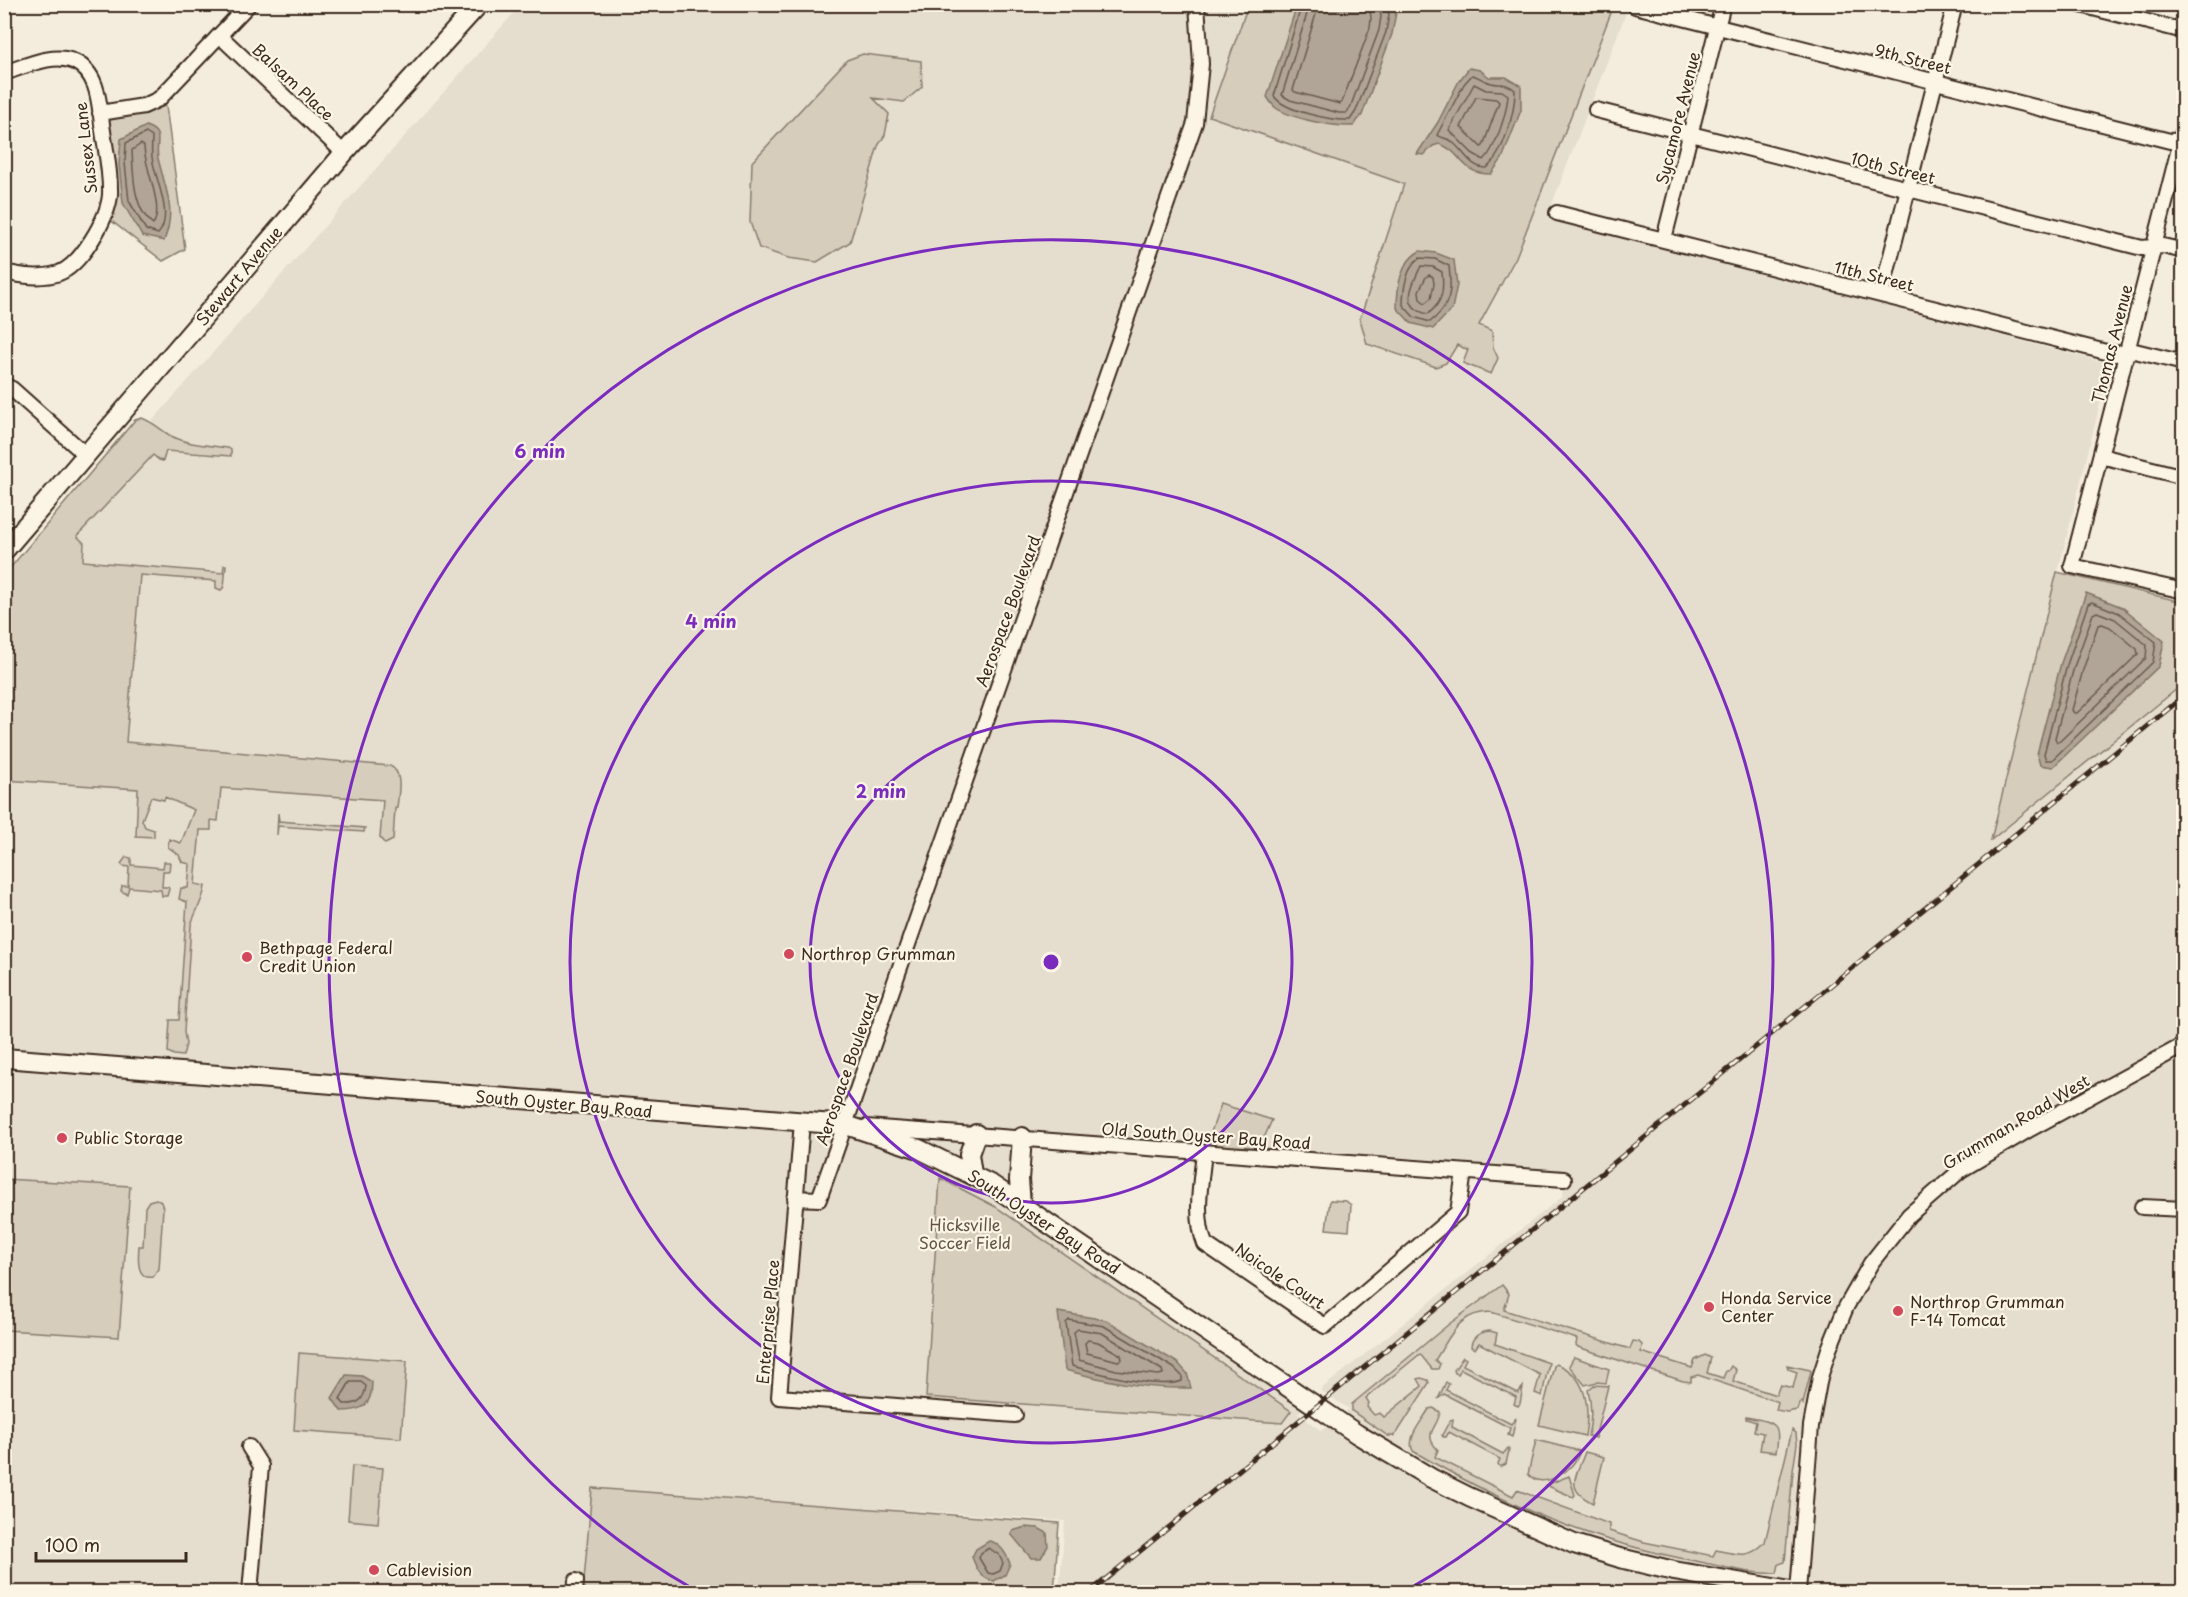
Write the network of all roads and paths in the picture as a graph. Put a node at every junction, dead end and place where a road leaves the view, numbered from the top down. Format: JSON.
{"nodes":[{"id":1,"x":249,"y":4,"type":"edge"},
{"id":2,"x":479,"y":4,"type":"edge"},
{"id":3,"x":1197,"y":4,"type":"edge"},
{"id":4,"x":1723,"y":4,"type":"edge"},
{"id":5,"x":1955,"y":4,"type":"edge"},
{"id":6,"x":2077,"y":4,"type":"edge"},
{"id":7,"x":1635,"y":6,"type":"edge"},
{"id":8,"x":1718,"y":27,"type":"junction"},
{"id":9,"x":2184,"y":31,"type":"edge"},
{"id":10,"x":220,"y":36,"type":"junction"},
{"id":11,"x":4,"y":73,"type":"edge"},
{"id":12,"x":1936,"y":82,"type":"junction"},
{"id":13,"x":1596,"y":110,"type":"dead end"},
{"id":14,"x":100,"y":113,"type":"junction"},
{"id":15,"x":1691,"y":134,"type":"junction"},
{"id":16,"x":2183,"y":136,"type":"edge"},
{"id":17,"x":344,"y":153,"type":"junction"},
{"id":18,"x":1909,"y":189,"type":"junction"},
{"id":19,"x":1557,"y":213,"type":"dead end"},
{"id":20,"x":1664,"y":239,"type":"junction"},
{"id":21,"x":2154,"y":246,"type":"junction"},
{"id":22,"x":2184,"y":251,"type":"edge"},
{"id":23,"x":4,"y":272,"type":"edge"},
{"id":24,"x":1881,"y":295,"type":"junction"},
{"id":25,"x":2128,"y":352,"type":"junction"},
{"id":26,"x":2184,"y":363,"type":"edge"},
{"id":27,"x":4,"y":385,"type":"edge"},
{"id":28,"x":86,"y":455,"type":"junction"},
{"id":29,"x":2101,"y":456,"type":"junction"},
{"id":30,"x":2184,"y":477,"type":"edge"},
{"id":31,"x":4,"y":551,"type":"edge"},
{"id":32,"x":2184,"y":591,"type":"edge"},
{"id":33,"x":2184,"y":1045,"type":"edge"},
{"id":34,"x":4,"y":1058,"type":"edge"},
{"id":35,"x":802,"y":1122,"type":"junction"},
{"id":36,"x":846,"y":1125,"type":"junction"},
{"id":37,"x":976,"y":1134,"type":"junction"},
{"id":38,"x":1022,"y":1137,"type":"junction"},
{"id":39,"x":1203,"y":1152,"type":"junction"},
{"id":40,"x":1464,"y":1172,"type":"junction"},
{"id":41,"x":972,"y":1174,"type":"junction"},
{"id":42,"x":1564,"y":1179,"type":"dead end"},
{"id":43,"x":795,"y":1198,"type":"junction"},
{"id":44,"x":1021,"y":1204,"type":"junction"},
{"id":45,"x":2142,"y":1207,"type":"dead end"},
{"id":46,"x":2184,"y":1209,"type":"edge"},
{"id":47,"x":1015,"y":1415,"type":"dead end"},
{"id":48,"x":249,"y":1447,"type":"dead end"},
{"id":49,"x":250,"y":1593,"type":"edge"},
{"id":50,"x":1797,"y":1593,"type":"edge"}],
"edges":[{"from":1,"to":10,"type":"street"},
{"from":2,"to":17,"type":"main road","name":"Stewart Avenue"},
{"from":3,"to":36,"type":"street","name":"Aerospace Boulevard"},
{"from":4,"to":8,"type":"street","name":"Sycamore Avenue"},
{"from":5,"to":12,"type":"street"},
{"from":6,"to":9,"type":"street"},
{"from":7,"to":8,"type":"street","name":"9th Street"},
{"from":8,"to":12,"type":"street","name":"9th Street"},
{"from":8,"to":15,"type":"street","name":"Sycamore Avenue"},
{"from":10,"to":14,"type":"street"},
{"from":10,"to":17,"type":"street","name":"Balsam Place"},
{"from":11,"to":14,"type":"street","name":"Sussex Lane"},
{"from":12,"to":16,"type":"street","name":"9th Street"},
{"from":12,"to":18,"type":"street"},
{"from":13,"to":15,"type":"street","name":"10th Street"},
{"from":14,"to":23,"type":"street","name":"Sussex Lane"},
{"from":15,"to":18,"type":"street","name":"10th Street"},
{"from":15,"to":20,"type":"street","name":"Sycamore Avenue"},
{"from":16,"to":21,"type":"street","name":"Thomas Avenue"},
{"from":17,"to":28,"type":"main road","name":"Stewart Avenue"},
{"from":18,"to":21,"type":"street","name":"10th Street"},
{"from":18,"to":24,"type":"street"},
{"from":19,"to":20,"type":"street","name":"11th Street"},
{"from":20,"to":24,"type":"street","name":"11th Street"},
{"from":21,"to":22,"type":"street","name":"10th Street"},
{"from":21,"to":25,"type":"street","name":"Thomas Avenue"},
{"from":24,"to":25,"type":"street","name":"11th Street"},
{"from":25,"to":26,"type":"street","name":"11th Street"},
{"from":25,"to":29,"type":"street","name":"Thomas Avenue"},
{"from":27,"to":28,"type":"street"},
{"from":28,"to":31,"type":"main road","name":"Stewart Avenue"},
{"from":29,"to":30,"type":"street"},
{"from":29,"to":32,"type":"street","name":"Thomas Avenue"},
{"from":33,"to":50,"type":"street","name":"Grumman Road West"},
{"from":34,"to":35,"type":"main road","name":"South Oyster Bay Road"},
{"from":35,"to":36,"type":"main road","name":"South Oyster Bay Road"},
{"from":35,"to":43,"type":"street","name":"Enterprise Place"},
{"from":36,"to":37,"type":"street","name":"Old South Oyster Bay Road"},
{"from":36,"to":41,"type":"main road","name":"South Oyster Bay Road"},
{"from":36,"to":43,"type":"street","name":"Aerospace Boulevard"},
{"from":37,"to":38,"type":"street","name":"Old South Oyster Bay Road"},
{"from":37,"to":41,"type":"main road"},
{"from":38,"to":39,"type":"street","name":"Old South Oyster Bay Road"},
{"from":38,"to":44,"type":"main road"},
{"from":39,"to":40,"type":"street","name":"Old South Oyster Bay Road"},
{"from":39,"to":40,"type":"street","name":"Noicole Court"},
{"from":40,"to":42,"type":"street","name":"Old South Oyster Bay Road"},
{"from":41,"to":44,"type":"main road","name":"South Oyster Bay Road"},
{"from":43,"to":47,"type":"street","name":"Enterprise Place"},
{"from":44,"to":50,"type":"main road","name":"South Oyster Bay Road"},
{"from":45,"to":46,"type":"street"},
{"from":48,"to":49,"type":"street"}]}
